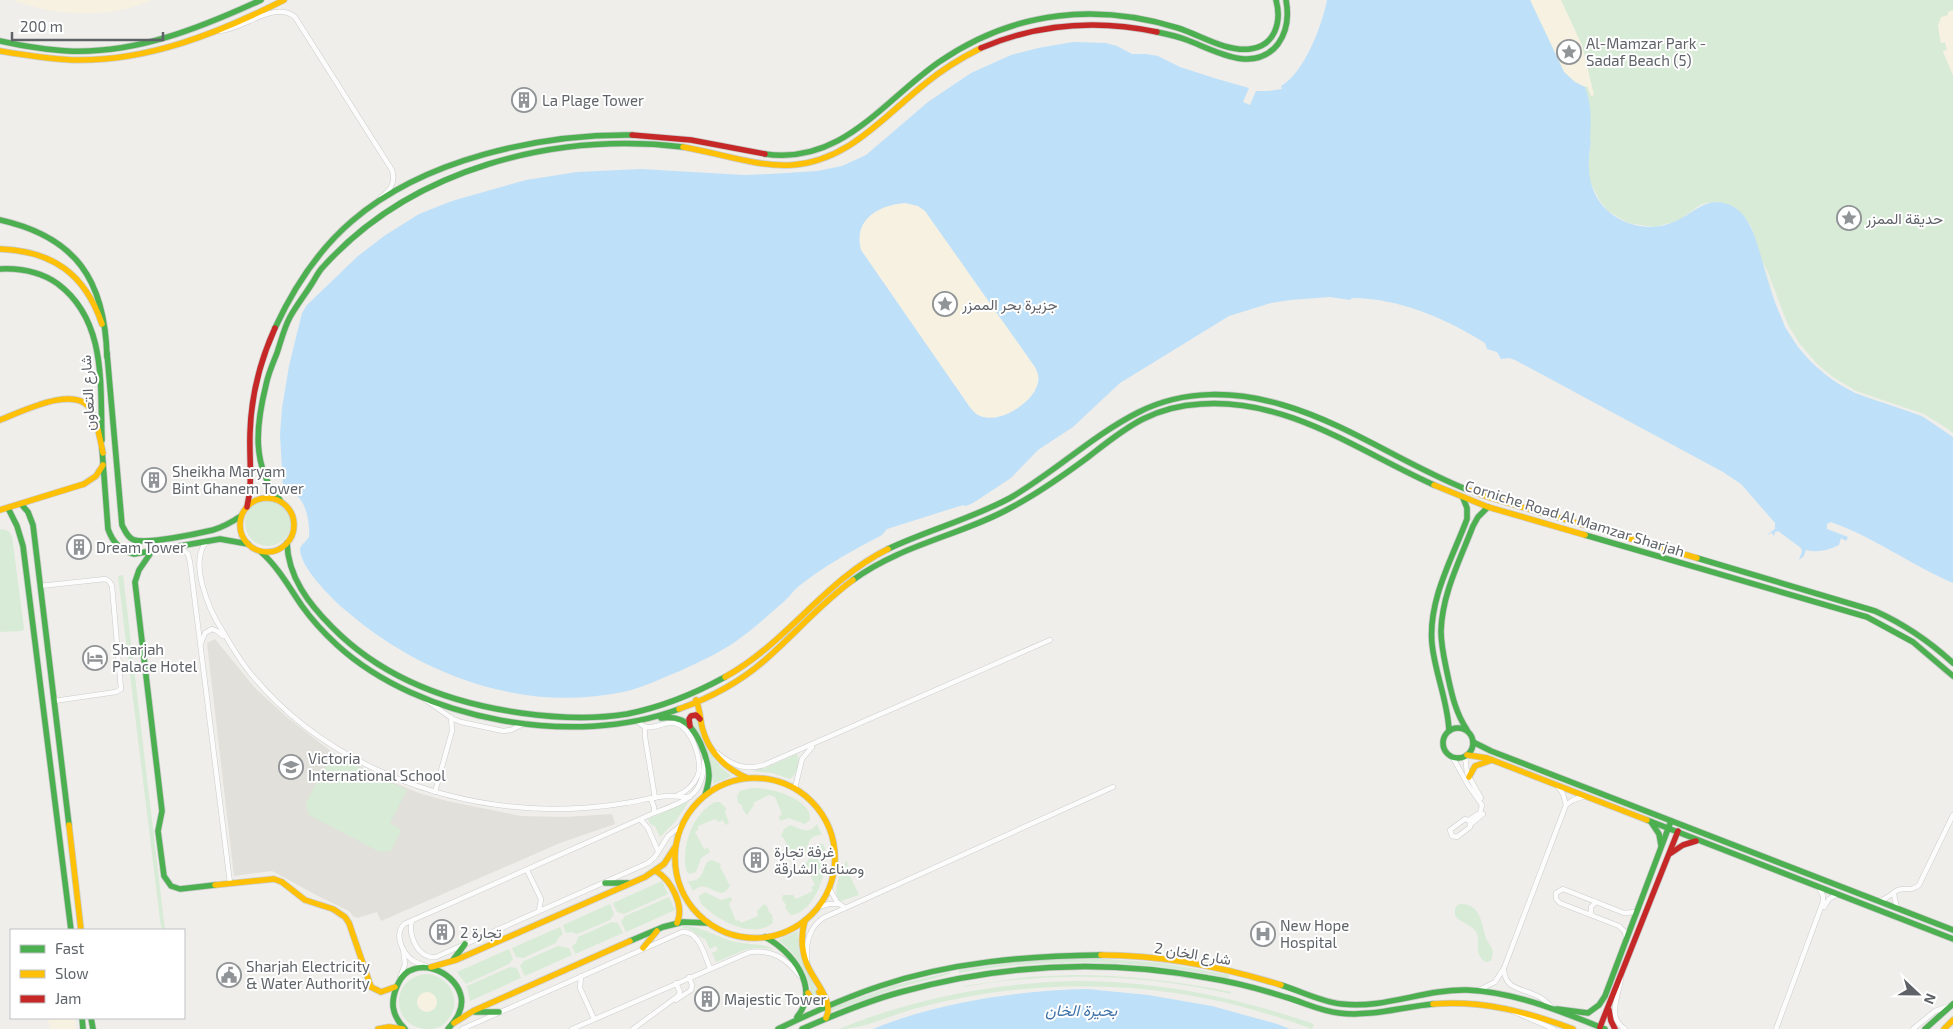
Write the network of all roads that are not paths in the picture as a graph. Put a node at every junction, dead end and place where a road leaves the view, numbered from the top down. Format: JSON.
{"nodes":[{"id":1,"x":261,"y":0,"type":"edge"},
{"id":2,"x":284,"y":0,"type":"edge"},
{"id":3,"x":1276,"y":0,"type":"edge"},
{"id":4,"x":1286,"y":0,"type":"edge"},
{"id":5,"x":1062,"y":16,"type":"junction"},
{"id":6,"x":1135,"y":18,"type":"junction"},
{"id":7,"x":1062,"y":26,"type":"junction"},
{"id":8,"x":1134,"y":26,"type":"junction"},
{"id":9,"x":216,"y":32,"type":"junction"},
{"id":10,"x":0,"y":41,"type":"edge"},
{"id":11,"x":0,"y":51,"type":"edge"},
{"id":12,"x":355,"y":218,"type":"junction"},
{"id":13,"x":0,"y":220,"type":"edge"},
{"id":14,"x":0,"y":249,"type":"edge"},
{"id":15,"x":0,"y":269,"type":"edge"},
{"id":16,"x":107,"y":357,"type":"junction"},
{"id":17,"x":1311,"y":415,"type":"junction"},
{"id":18,"x":0,"y":420,"type":"edge"},
{"id":19,"x":1307,"y":424,"type":"junction"},
{"id":20,"x":103,"y":453,"type":"junction"},
{"id":21,"x":104,"y":465,"type":"junction"},
{"id":22,"x":1056,"y":468,"type":"junction"},
{"id":23,"x":1060,"y":476,"type":"junction"},
{"id":24,"x":1463,"y":498,"type":"junction"},
{"id":25,"x":280,"y":500,"type":"junction"},
{"id":26,"x":22,"y":504,"type":"junction"},
{"id":27,"x":247,"y":507,"type":"junction"},
{"id":28,"x":1488,"y":507,"type":"junction"},
{"id":29,"x":8,"y":508,"type":"junction"},
{"id":30,"x":0,"y":510,"type":"edge"},
{"id":31,"x":241,"y":516,"type":"junction"},
{"id":32,"x":207,"y":541,"type":"junction"},
{"id":33,"x":140,"y":542,"type":"junction"},
{"id":34,"x":288,"y":543,"type":"junction"},
{"id":35,"x":248,"y":544,"type":"junction"},
{"id":36,"x":179,"y":546,"type":"junction"},
{"id":37,"x":152,"y":551,"type":"junction"},
{"id":38,"x":261,"y":552,"type":"junction"},
{"id":39,"x":140,"y":553,"type":"junction"},
{"id":40,"x":40,"y":586,"type":"junction"},
{"id":41,"x":215,"y":619,"type":"junction"},
{"id":42,"x":198,"y":626,"type":"junction"},
{"id":43,"x":209,"y":630,"type":"junction"},
{"id":44,"x":1050,"y":640,"type":"dead end"},
{"id":45,"x":229,"y":642,"type":"junction"},
{"id":46,"x":200,"y":646,"type":"junction"},
{"id":47,"x":1953,"y":663,"type":"edge"},
{"id":48,"x":1953,"y":676,"type":"edge"},
{"id":49,"x":687,"y":696,"type":"junction"},
{"id":50,"x":426,"y":700,"type":"junction"},
{"id":51,"x":54,"y":701,"type":"junction"},
{"id":52,"x":697,"y":702,"type":"junction"},
{"id":53,"x":646,"y":709,"type":"junction"},
{"id":54,"x":451,"y":718,"type":"junction"},
{"id":55,"x":648,"y":719,"type":"junction"},
{"id":56,"x":638,"y":721,"type":"junction"},
{"id":57,"x":701,"y":721,"type":"junction"},
{"id":58,"x":461,"y":722,"type":"junction"},
{"id":59,"x":525,"y":723,"type":"junction"},
{"id":60,"x":690,"y":726,"type":"junction"},
{"id":61,"x":645,"y":728,"type":"junction"},
{"id":62,"x":1467,"y":730,"type":"junction"},
{"id":63,"x":452,"y":731,"type":"junction"},
{"id":64,"x":1449,"y":731,"type":"junction"},
{"id":65,"x":821,"y":740,"type":"junction"},
{"id":66,"x":1473,"y":742,"type":"junction"},
{"id":67,"x":712,"y":749,"type":"junction"},
{"id":68,"x":704,"y":755,"type":"junction"},
{"id":69,"x":1452,"y":756,"type":"junction"},
{"id":70,"x":1466,"y":756,"type":"junction"},
{"id":71,"x":1492,"y":760,"type":"junction"},
{"id":72,"x":1469,"y":777,"type":"junction"},
{"id":73,"x":746,"y":778,"type":"junction"},
{"id":74,"x":1558,"y":786,"type":"junction"},
{"id":75,"x":1113,"y":787,"type":"dead end"},
{"id":76,"x":794,"y":788,"type":"junction"},
{"id":77,"x":435,"y":792,"type":"junction"},
{"id":78,"x":1585,"y":796,"type":"junction"},
{"id":79,"x":676,"y":797,"type":"junction"},
{"id":80,"x":690,"y":797,"type":"junction"},
{"id":81,"x":704,"y":797,"type":"junction"},
{"id":82,"x":653,"y":798,"type":"junction"},
{"id":83,"x":1566,"y":805,"type":"junction"},
{"id":84,"x":654,"y":813,"type":"junction"},
{"id":85,"x":1953,"y":815,"type":"edge"},
{"id":86,"x":1477,"y":817,"type":"junction"},
{"id":87,"x":641,"y":820,"type":"junction"},
{"id":88,"x":1671,"y":821,"type":"junction"},
{"id":89,"x":1470,"y":822,"type":"dead end"},
{"id":90,"x":1651,"y":822,"type":"junction"},
{"id":91,"x":683,"y":824,"type":"junction"},
{"id":92,"x":1681,"y":824,"type":"junction"},
{"id":93,"x":1668,"y":828,"type":"junction"},
{"id":94,"x":1678,"y":832,"type":"junction"},
{"id":95,"x":1697,"y":841,"type":"junction"},
{"id":96,"x":676,"y":846,"type":"junction"},
{"id":97,"x":1662,"y":846,"type":"junction"},
{"id":98,"x":658,"y":852,"type":"junction"},
{"id":99,"x":1669,"y":854,"type":"junction"},
{"id":100,"x":527,"y":870,"type":"junction"},
{"id":101,"x":656,"y":871,"type":"junction"},
{"id":102,"x":230,"y":883,"type":"junction"},
{"id":103,"x":605,"y":883,"type":"junction"},
{"id":104,"x":630,"y":883,"type":"junction"},
{"id":105,"x":1819,"y":887,"type":"junction"},
{"id":106,"x":829,"y":888,"type":"junction"},
{"id":107,"x":1838,"y":894,"type":"junction"},
{"id":108,"x":1894,"y":895,"type":"junction"},
{"id":109,"x":541,"y":899,"type":"junction"},
{"id":110,"x":1880,"y":901,"type":"junction"},
{"id":111,"x":1596,"y":902,"type":"junction"},
{"id":112,"x":840,"y":904,"type":"junction"},
{"id":113,"x":552,"y":906,"type":"junction"},
{"id":114,"x":818,"y":907,"type":"junction"},
{"id":115,"x":845,"y":908,"type":"junction"},
{"id":116,"x":1897,"y":908,"type":"junction"},
{"id":117,"x":539,"y":912,"type":"junction"},
{"id":118,"x":1636,"y":912,"type":"junction"},
{"id":119,"x":1591,"y":915,"type":"junction"},
{"id":120,"x":1818,"y":916,"type":"junction"},
{"id":121,"x":805,"y":919,"type":"junction"},
{"id":122,"x":412,"y":921,"type":"junction"},
{"id":123,"x":677,"y":923,"type":"junction"},
{"id":124,"x":711,"y":924,"type":"junction"},
{"id":125,"x":71,"y":929,"type":"edge"},
{"id":126,"x":81,"y":929,"type":"edge"},
{"id":127,"x":658,"y":929,"type":"junction"},
{"id":128,"x":1953,"y":930,"type":"edge"},
{"id":129,"x":765,"y":937,"type":"junction"},
{"id":130,"x":1626,"y":939,"type":"junction"},
{"id":131,"x":1953,"y":939,"type":"edge"},
{"id":132,"x":465,"y":944,"type":"junction"},
{"id":133,"x":403,"y":948,"type":"junction"},
{"id":134,"x":643,"y":948,"type":"junction"},
{"id":135,"x":705,"y":957,"type":"junction"},
{"id":136,"x":452,"y":962,"type":"junction"},
{"id":137,"x":807,"y":964,"type":"junction"},
{"id":138,"x":429,"y":967,"type":"junction"},
{"id":139,"x":710,"y":968,"type":"junction"},
{"id":140,"x":1504,"y":968,"type":"junction"},
{"id":141,"x":1621,"y":975,"type":"junction"},
{"id":142,"x":581,"y":976,"type":"junction"},
{"id":143,"x":689,"y":977,"type":"junction"},
{"id":144,"x":802,"y":979,"type":"junction"},
{"id":145,"x":570,"y":981,"type":"junction"},
{"id":146,"x":676,"y":983,"type":"junction"},
{"id":147,"x":816,"y":983,"type":"junction"},
{"id":148,"x":397,"y":985,"type":"junction"},
{"id":149,"x":580,"y":988,"type":"junction"},
{"id":150,"x":806,"y":989,"type":"junction"},
{"id":151,"x":1479,"y":990,"type":"junction"},
{"id":152,"x":1318,"y":998,"type":"junction"},
{"id":153,"x":1333,"y":1002,"type":"junction"},
{"id":154,"x":670,"y":1003,"type":"junction"},
{"id":155,"x":829,"y":1005,"type":"junction"},
{"id":156,"x":1952,"y":1005,"type":"edge"},
{"id":157,"x":1502,"y":1006,"type":"junction"},
{"id":158,"x":1609,"y":1007,"type":"junction"},
{"id":159,"x":1315,"y":1008,"type":"junction"},
{"id":160,"x":1554,"y":1009,"type":"junction"},
{"id":161,"x":473,"y":1011,"type":"junction"},
{"id":162,"x":1331,"y":1011,"type":"junction"},
{"id":163,"x":499,"y":1012,"type":"junction"},
{"id":164,"x":826,"y":1018,"type":"junction"},
{"id":165,"x":594,"y":1019,"type":"junction"},
{"id":166,"x":1953,"y":1020,"type":"edge"},
{"id":167,"x":452,"y":1026,"type":"edge"},
{"id":168,"x":784,"y":1026,"type":"junction"},
{"id":169,"x":1602,"y":1028,"type":"edge"},
{"id":170,"x":378,"y":1029,"type":"edge"},
{"id":171,"x":404,"y":1029,"type":"edge"},
{"id":172,"x":462,"y":1029,"type":"edge"},
{"id":173,"x":572,"y":1029,"type":"edge"},
{"id":174,"x":633,"y":1029,"type":"edge"},
{"id":175,"x":778,"y":1029,"type":"edge"},
{"id":176,"x":802,"y":1029,"type":"edge"},
{"id":177,"x":1554,"y":1029,"type":"edge"},
{"id":178,"x":1573,"y":1029,"type":"edge"},
{"id":179,"x":1615,"y":1029,"type":"edge"},
{"id":180,"x":1625,"y":1029,"type":"edge"},
{"id":181,"x":1776,"y":1029,"type":"edge"},
{"id":182,"x":1913,"y":1029,"type":"edge"},
{"id":183,"x":1925,"y":1029,"type":"edge"},
{"id":184,"x":1944,"y":1029,"type":"edge"}],
"edges":[{"from":1,"to":10,"type":"main road"},
{"from":2,"to":9,"type":"main road"},
{"from":3,"to":6,"type":"main road"},
{"from":4,"to":8,"type":"main road"},
{"from":5,"to":6,"type":"main road"},
{"from":5,"to":7,"type":"main road"},
{"from":5,"to":12,"type":"main road"},
{"from":6,"to":8,"type":"main road"},
{"from":7,"to":8,"type":"main road"},
{"from":7,"to":25,"type":"main road"},
{"from":9,"to":11,"type":"main road"},
{"from":9,"to":12,"type":"street"},
{"from":12,"to":27,"type":"main road"},
{"from":13,"to":16,"type":"main road"},
{"from":14,"to":16,"type":"main road","name":"شارع التعاون"},
{"from":15,"to":20,"type":"main road","name":"شارع التعاون"},
{"from":16,"to":33,"type":"main road","name":"شارع التعاون"},
{"from":17,"to":19,"type":"main road"},
{"from":17,"to":22,"type":"main road","name":"Corniche Road Al Mamzar Sharjah"},
{"from":17,"to":47,"type":"main road","name":"Corniche Road Al Mamzar Sharjah"},
{"from":18,"to":20,"type":"main road"},
{"from":19,"to":23,"type":"main road","name":"Corniche Road Al Mamzar Sharjah"},
{"from":19,"to":24,"type":"main road","name":"Corniche Road Al Mamzar Sharjah"},
{"from":20,"to":21,"type":"main road","name":"شارع التعاون"},
{"from":21,"to":26,"type":"main road"},
{"from":21,"to":39,"type":"main road","name":"شارع التعاون"},
{"from":22,"to":23,"type":"main road"},
{"from":22,"to":49,"type":"main road","name":"Corniche Road Al Mamzar Sharjah"},
{"from":23,"to":52,"type":"main road","name":"Corniche Road Al Mamzar Sharjah"},
{"from":24,"to":28,"type":"main road","name":"Corniche Road Al Mamzar Sharjah"},
{"from":24,"to":64,"type":"main road"},
{"from":25,"to":27,"type":"main road"},
{"from":25,"to":34,"type":"main road"},
{"from":26,"to":29,"type":"main road"},
{"from":26,"to":40,"type":"main road"},
{"from":27,"to":31,"type":"main road"},
{"from":28,"to":48,"type":"main road","name":"Corniche Road Al Mamzar Sharjah"},
{"from":28,"to":62,"type":"main road"},
{"from":29,"to":30,"type":"main road"},
{"from":29,"to":125,"type":"main road"},
{"from":31,"to":33,"type":"main road"},
{"from":31,"to":35,"type":"main road"},
{"from":32,"to":35,"type":"main road"},
{"from":32,"to":36,"type":"main road"},
{"from":32,"to":41,"type":"street"},
{"from":33,"to":39,"type":"main road"},
{"from":34,"to":38,"type":"main road"},
{"from":34,"to":53,"type":"main road","name":"Corniche Road Al Mamzar Sharjah"},
{"from":35,"to":38,"type":"main road"},
{"from":36,"to":37,"type":"main road"},
{"from":36,"to":42,"type":"street"},
{"from":37,"to":39,"type":"main road"},
{"from":37,"to":102,"type":"main road"},
{"from":38,"to":50,"type":"main road","name":"Corniche Road Al Mamzar Sharjah"},
{"from":40,"to":51,"type":"main road"},
{"from":40,"to":51,"type":"street"},
{"from":41,"to":43,"type":"street"},
{"from":41,"to":45,"type":"street"},
{"from":42,"to":43,"type":"street"},
{"from":42,"to":46,"type":"street"},
{"from":43,"to":45,"type":"street"},
{"from":43,"to":46,"type":"street"},
{"from":44,"to":65,"type":"street"},
{"from":45,"to":77,"type":"street"},
{"from":46,"to":102,"type":"street"},
{"from":49,"to":52,"type":"main road"},
{"from":49,"to":53,"type":"main road","name":"Corniche Road Al Mamzar Sharjah"},
{"from":50,"to":54,"type":"street"},
{"from":50,"to":59,"type":"main road","name":"Corniche Road Al Mamzar Sharjah"},
{"from":51,"to":126,"type":"main road"},
{"from":52,"to":55,"type":"main road","name":"Corniche Road Al Mamzar Sharjah"},
{"from":52,"to":57,"type":"main road"},
{"from":53,"to":55,"type":"main road"},
{"from":54,"to":58,"type":"street"},
{"from":54,"to":63,"type":"street"},
{"from":55,"to":56,"type":"main road","name":"Corniche Road Al Mamzar Sharjah"},
{"from":55,"to":60,"type":"main road"},
{"from":56,"to":59,"type":"main road","name":"Corniche Road Al Mamzar Sharjah"},
{"from":56,"to":61,"type":"street"},
{"from":57,"to":60,"type":"main road"},
{"from":57,"to":67,"type":"main road"},
{"from":58,"to":59,"type":"street"},
{"from":58,"to":63,"type":"street"},
{"from":60,"to":68,"type":"main road"},
{"from":61,"to":79,"type":"street"},
{"from":61,"to":82,"type":"street"},
{"from":62,"to":64,"type":"main road"},
{"from":62,"to":66,"type":"main road"},
{"from":63,"to":77,"type":"street"},
{"from":64,"to":69,"type":"main road"},
{"from":65,"to":67,"type":"street"},
{"from":65,"to":76,"type":"street"},
{"from":66,"to":70,"type":"main road"},
{"from":66,"to":88,"type":"main road"},
{"from":67,"to":73,"type":"main road"},
{"from":68,"to":80,"type":"street"},
{"from":68,"to":81,"type":"main road"},
{"from":69,"to":70,"type":"main road"},
{"from":69,"to":86,"type":"street"},
{"from":70,"to":71,"type":"main road"},
{"from":70,"to":72,"type":"street"},
{"from":71,"to":72,"type":"main road"},
{"from":71,"to":74,"type":"main road"},
{"from":72,"to":86,"type":"street"},
{"from":73,"to":76,"type":"main road"},
{"from":73,"to":81,"type":"main road"},
{"from":74,"to":78,"type":"main road"},
{"from":74,"to":83,"type":"street"},
{"from":75,"to":115,"type":"street"},
{"from":76,"to":106,"type":"main road"},
{"from":77,"to":82,"type":"street"},
{"from":78,"to":83,"type":"street"},
{"from":78,"to":90,"type":"main road"},
{"from":79,"to":80,"type":"street"},
{"from":79,"to":82,"type":"street"},
{"from":80,"to":84,"type":"street"},
{"from":81,"to":91,"type":"main road"},
{"from":82,"to":84,"type":"street"},
{"from":83,"to":140,"type":"street"},
{"from":84,"to":87,"type":"street"},
{"from":85,"to":108,"type":"street"},
{"from":86,"to":89,"type":"street"},
{"from":87,"to":98,"type":"street"},
{"from":87,"to":100,"type":"street"},
{"from":88,"to":92,"type":"main road"},
{"from":88,"to":93,"type":"main road"},
{"from":90,"to":93,"type":"main road"},
{"from":90,"to":97,"type":"main road"},
{"from":91,"to":96,"type":"main road"},
{"from":91,"to":98,"type":"street"},
{"from":92,"to":94,"type":"main road"},
{"from":92,"to":110,"type":"main road"},
{"from":93,"to":94,"type":"main road"},
{"from":93,"to":97,"type":"main road"},
{"from":94,"to":95,"type":"main road"},
{"from":94,"to":99,"type":"main road"},
{"from":95,"to":99,"type":"main road"},
{"from":95,"to":105,"type":"main road"},
{"from":96,"to":101,"type":"main road"},
{"from":96,"to":124,"type":"main road"},
{"from":97,"to":118,"type":"main road"},
{"from":98,"to":103,"type":"street"},
{"from":99,"to":141,"type":"main road"},
{"from":100,"to":109,"type":"street"},
{"from":100,"to":122,"type":"street"},
{"from":101,"to":104,"type":"main road"},
{"from":101,"to":123,"type":"main road"},
{"from":102,"to":148,"type":"main road"},
{"from":103,"to":104,"type":"main road"},
{"from":103,"to":113,"type":"street"},
{"from":104,"to":136,"type":"main road"},
{"from":105,"to":107,"type":"main road"},
{"from":105,"to":120,"type":"street"},
{"from":106,"to":112,"type":"street"},
{"from":106,"to":114,"type":"main road"},
{"from":107,"to":120,"type":"street"},
{"from":107,"to":131,"type":"main road"},
{"from":108,"to":110,"type":"street"},
{"from":108,"to":116,"type":"street"},
{"from":109,"to":113,"type":"street"},
{"from":109,"to":117,"type":"street"},
{"from":110,"to":116,"type":"main road"},
{"from":111,"to":118,"type":"street"},
{"from":111,"to":119,"type":"street"},
{"from":111,"to":119,"type":"street"},
{"from":112,"to":114,"type":"street"},
{"from":112,"to":115,"type":"street"},
{"from":113,"to":117,"type":"street"},
{"from":114,"to":121,"type":"main road"},
{"from":115,"to":137,"type":"street"},
{"from":116,"to":128,"type":"main road"},
{"from":117,"to":132,"type":"street"},
{"from":118,"to":130,"type":"main road"},
{"from":119,"to":130,"type":"street"},
{"from":120,"to":181,"type":"street"},
{"from":121,"to":129,"type":"main road"},
{"from":121,"to":137,"type":"main road"},
{"from":122,"to":132,"type":"street"},
{"from":122,"to":133,"type":"street"},
{"from":123,"to":124,"type":"main road"},
{"from":123,"to":127,"type":"main road"},
{"from":124,"to":129,"type":"main road"},
{"from":127,"to":134,"type":"main road"},
{"from":127,"to":161,"type":"main road"},
{"from":129,"to":144,"type":"main road"},
{"from":130,"to":160,"type":"main road"},
{"from":132,"to":136,"type":"main road"},
{"from":133,"to":138,"type":"street"},
{"from":133,"to":148,"type":"street"},
{"from":134,"to":135,"type":"street"},
{"from":134,"to":142,"type":"street"},
{"from":135,"to":139,"type":"street"},
{"from":135,"to":143,"type":"street"},
{"from":136,"to":138,"type":"main road"},
{"from":137,"to":147,"type":"main road"},
{"from":138,"to":148,"type":"main road"},
{"from":138,"to":167,"type":"main road"},
{"from":139,"to":143,"type":"street"},
{"from":139,"to":144,"type":"street"},
{"from":140,"to":151,"type":"street"},
{"from":140,"to":160,"type":"street"},
{"from":141,"to":158,"type":"main road"},
{"from":141,"to":180,"type":"street"},
{"from":142,"to":145,"type":"street"},
{"from":142,"to":149,"type":"street"},
{"from":143,"to":146,"type":"street"},
{"from":143,"to":154,"type":"street"},
{"from":144,"to":150,"type":"main road"},
{"from":145,"to":149,"type":"street"},
{"from":145,"to":163,"type":"street"},
{"from":146,"to":154,"type":"street"},
{"from":146,"to":165,"type":"street"},
{"from":147,"to":150,"type":"main road"},
{"from":147,"to":155,"type":"main road"},
{"from":148,"to":171,"type":"main road"},
{"from":149,"to":165,"type":"street"},
{"from":150,"to":168,"type":"main road"},
{"from":151,"to":153,"type":"main road","name":"شارع الخان 2"},
{"from":151,"to":160,"type":"main road","name":"شارع الخان 2"},
{"from":152,"to":153,"type":"main road","name":"شارع الخان 2"},
{"from":152,"to":155,"type":"main road","name":"شارع الخان 2"},
{"from":152,"to":159,"type":"main road"},
{"from":153,"to":162,"type":"main road"},
{"from":154,"to":174,"type":"street"},
{"from":155,"to":164,"type":"main road"},
{"from":155,"to":168,"type":"main road","name":"شارع الخان 2"},
{"from":156,"to":182,"type":"street"},
{"from":156,"to":183,"type":"main road"},
{"from":157,"to":162,"type":"main road","name":"شارع الخان 2"},
{"from":157,"to":177,"type":"street"},
{"from":157,"to":178,"type":"main road","name":"شارع الخان 2"},
{"from":158,"to":169,"type":"main road"},
{"from":158,"to":179,"type":"main road"},
{"from":159,"to":162,"type":"main road","name":"شارع الخان 2"},
{"from":159,"to":164,"type":"main road","name":"شارع الخان 2"},
{"from":160,"to":169,"type":"main road","name":"شارع الخان 2"},
{"from":161,"to":163,"type":"main road"},
{"from":161,"to":167,"type":"main road"},
{"from":163,"to":172,"type":"street"},
{"from":164,"to":176,"type":"main road","name":"شارع الخان 2"},
{"from":165,"to":173,"type":"street"},
{"from":166,"to":184,"type":"main road"},
{"from":168,"to":175,"type":"main road","name":"شارع الخان 2"},
{"from":170,"to":171,"type":"main road"}]}
